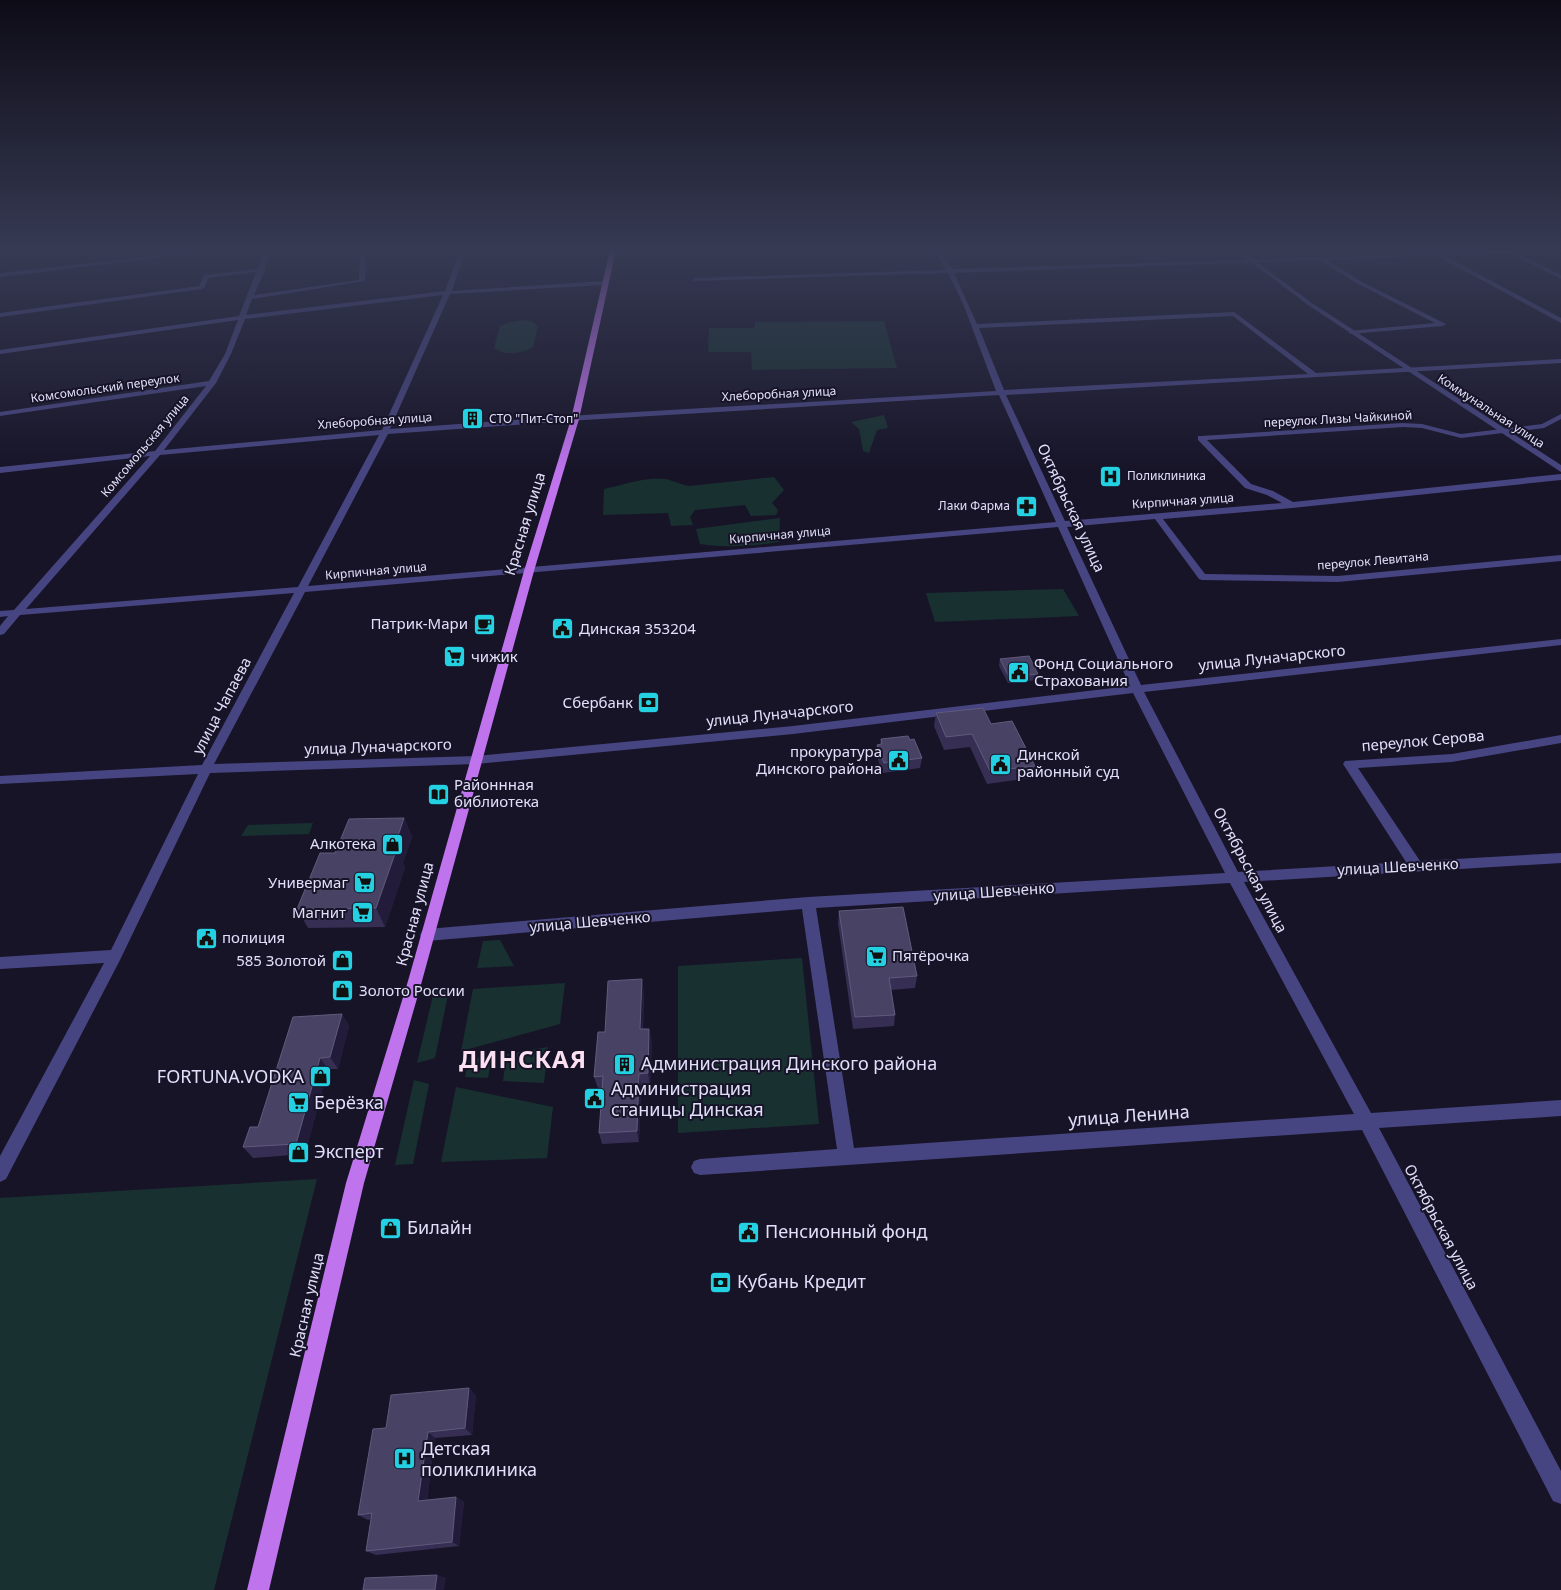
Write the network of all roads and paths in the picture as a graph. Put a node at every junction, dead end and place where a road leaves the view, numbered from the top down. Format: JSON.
{"nodes":[{"id":1,"x":198,"y":324,"type":"edge"},
{"id":2,"x":240,"y":324,"type":"edge"},
{"id":3,"x":434,"y":324,"type":"edge"},
{"id":4,"x":595,"y":324,"type":"edge"},
{"id":5,"x":1014,"y":324,"type":"edge"},
{"id":6,"x":1247,"y":324,"type":"edge"},
{"id":7,"x":1340,"y":324,"type":"edge"},
{"id":8,"x":1441,"y":324,"type":"edge"},
{"id":9,"x":975,"y":326,"type":"joint"},
{"id":10,"x":1351,"y":332,"type":"junction"},
{"id":11,"x":0,"y":352,"type":"edge"},
{"id":12,"x":1561,"y":361,"type":"edge"},
{"id":13,"x":1410,"y":371,"type":"junction"},
{"id":14,"x":1315,"y":376,"type":"junction"},
{"id":15,"x":212,"y":383,"type":"junction"},
{"id":16,"x":1002,"y":394,"type":"junction"},
{"id":17,"x":0,"y":414,"type":"edge"},
{"id":18,"x":1561,"y":416,"type":"edge"},
{"id":19,"x":575,"y":419,"type":"junction"},
{"id":20,"x":385,"y":432,"type":"junction"},
{"id":21,"x":1504,"y":433,"type":"junction"},
{"id":22,"x":159,"y":451,"type":"junction"},
{"id":23,"x":1561,"y":469,"type":"edge"},
{"id":24,"x":0,"y":470,"type":"edge"},
{"id":25,"x":1561,"y":477,"type":"edge"},
{"id":26,"x":1292,"y":505,"type":"junction"},
{"id":27,"x":1156,"y":516,"type":"junction"},
{"id":28,"x":1060,"y":524,"type":"junction"},
{"id":29,"x":1561,"y":558,"type":"edge"},
{"id":30,"x":529,"y":572,"type":"junction"},
{"id":31,"x":303,"y":590,"type":"junction"},
{"id":32,"x":17,"y":613,"type":"junction"},
{"id":33,"x":0,"y":614,"type":"edge"},
{"id":34,"x":0,"y":632,"type":"edge"},
{"id":35,"x":1561,"y":642,"type":"edge"},
{"id":36,"x":1137,"y":689,"type":"junction"},
{"id":37,"x":1561,"y":739,"type":"edge"},
{"id":38,"x":476,"y":760,"type":"junction"},
{"id":39,"x":206,"y":769,"type":"junction"},
{"id":40,"x":0,"y":780,"type":"edge"},
{"id":41,"x":1561,"y":858,"type":"edge"},
{"id":42,"x":1416,"y":866,"type":"junction"},
{"id":43,"x":1234,"y":876,"type":"junction"},
{"id":44,"x":808,"y":903,"type":"junction"},
{"id":45,"x":427,"y":935,"type":"junction"},
{"id":46,"x":115,"y":956,"type":"junction"},
{"id":47,"x":0,"y":963,"type":"edge"},
{"id":48,"x":1561,"y":1108,"type":"edge"},
{"id":49,"x":1366,"y":1120,"type":"junction"},
{"id":50,"x":847,"y":1156,"type":"junction"},
{"id":51,"x":700,"y":1167,"type":"dead end"},
{"id":52,"x":0,"y":1173,"type":"edge"},
{"id":53,"x":1561,"y":1493,"type":"edge"},
{"id":54,"x":258,"y":1590,"type":"edge"}],
"edges":[{"from":1,"to":11,"type":"street"},
{"from":2,"to":15,"type":"street","name":"Комсомольская улица"},
{"from":3,"to":20,"type":"street","name":"улица Чапаева"},
{"from":4,"to":19,"type":"main road","name":"Красная улица"},
{"from":5,"to":9,"type":"street"},
{"from":6,"to":14,"type":"street"},
{"from":7,"to":10,"type":"street","name":"Коммунальная улица"},
{"from":8,"to":10,"type":"street"},
{"from":9,"to":16,"type":"street","name":"Октябрьская улица"},
{"from":10,"to":13,"type":"street","name":"Коммунальная улица"},
{"from":12,"to":13,"type":"street","name":"Хлеборобная улица"},
{"from":13,"to":14,"type":"street","name":"Хлеборобная улица"},
{"from":13,"to":21,"type":"street","name":"Коммунальная улица"},
{"from":14,"to":16,"type":"street","name":"Хлеборобная улица"},
{"from":15,"to":17,"type":"street","name":"Комсомольский переулок"},
{"from":15,"to":22,"type":"street","name":"Комсомольская улица"},
{"from":16,"to":19,"type":"street","name":"Хлеборобная улица"},
{"from":16,"to":28,"type":"street","name":"Октябрьская улица"},
{"from":18,"to":21,"type":"street","name":"переулок Лизы Чайкиной"},
{"from":19,"to":20,"type":"street","name":"Хлеборобная улица"},
{"from":19,"to":30,"type":"main road","name":"Красная улица"},
{"from":20,"to":22,"type":"street","name":"Хлеборобная улица"},
{"from":20,"to":31,"type":"street","name":"улица Чапаева"},
{"from":21,"to":23,"type":"street","name":"Коммунальная улица"},
{"from":21,"to":26,"type":"street","name":"переулок Лизы Чайкиной"},
{"from":22,"to":24,"type":"street","name":"Хлеборобная улица"},
{"from":22,"to":32,"type":"street","name":"Комсомольская улица"},
{"from":25,"to":26,"type":"street","name":"Кирпичная улица"},
{"from":26,"to":27,"type":"street","name":"Кирпичная улица"},
{"from":27,"to":28,"type":"street","name":"Кирпичная улица"},
{"from":27,"to":29,"type":"street","name":"переулок Левитана"},
{"from":28,"to":30,"type":"street","name":"Кирпичная улица"},
{"from":28,"to":36,"type":"street","name":"Октябрьская улица"},
{"from":30,"to":31,"type":"street","name":"Кирпичная улица"},
{"from":30,"to":38,"type":"main road","name":"Красная улица"},
{"from":31,"to":32,"type":"street","name":"Кирпичная улица"},
{"from":31,"to":39,"type":"street","name":"улица Чапаева"},
{"from":32,"to":33,"type":"street","name":"Кирпичная улица"},
{"from":32,"to":34,"type":"street","name":"Комсомольская улица"},
{"from":35,"to":36,"type":"street","name":"улица Луначарского"},
{"from":36,"to":38,"type":"street","name":"улица Луначарского"},
{"from":36,"to":43,"type":"street","name":"Октябрьская улица"},
{"from":37,"to":42,"type":"street","name":"переулок Серова"},
{"from":38,"to":39,"type":"street","name":"улица Луначарского"},
{"from":38,"to":45,"type":"main road","name":"Красная улица"},
{"from":39,"to":40,"type":"street","name":"улица Луначарского"},
{"from":39,"to":46,"type":"street","name":"улица Чапаева"},
{"from":41,"to":42,"type":"street","name":"улица Шевченко"},
{"from":42,"to":43,"type":"street","name":"улица Шевченко"},
{"from":43,"to":44,"type":"street","name":"улица Шевченко"},
{"from":43,"to":49,"type":"street","name":"Октябрьская улица"},
{"from":44,"to":45,"type":"street","name":"улица Шевченко"},
{"from":44,"to":50,"type":"street"},
{"from":45,"to":54,"type":"main road","name":"Красная улица"},
{"from":46,"to":47,"type":"street"},
{"from":46,"to":52,"type":"street","name":"улица Чапаева"},
{"from":48,"to":49,"type":"street","name":"улица Ленина"},
{"from":49,"to":50,"type":"street","name":"улица Ленина"},
{"from":49,"to":53,"type":"street","name":"Октябрьская улица"},
{"from":50,"to":51,"type":"street","name":"улица Ленина"}]}
